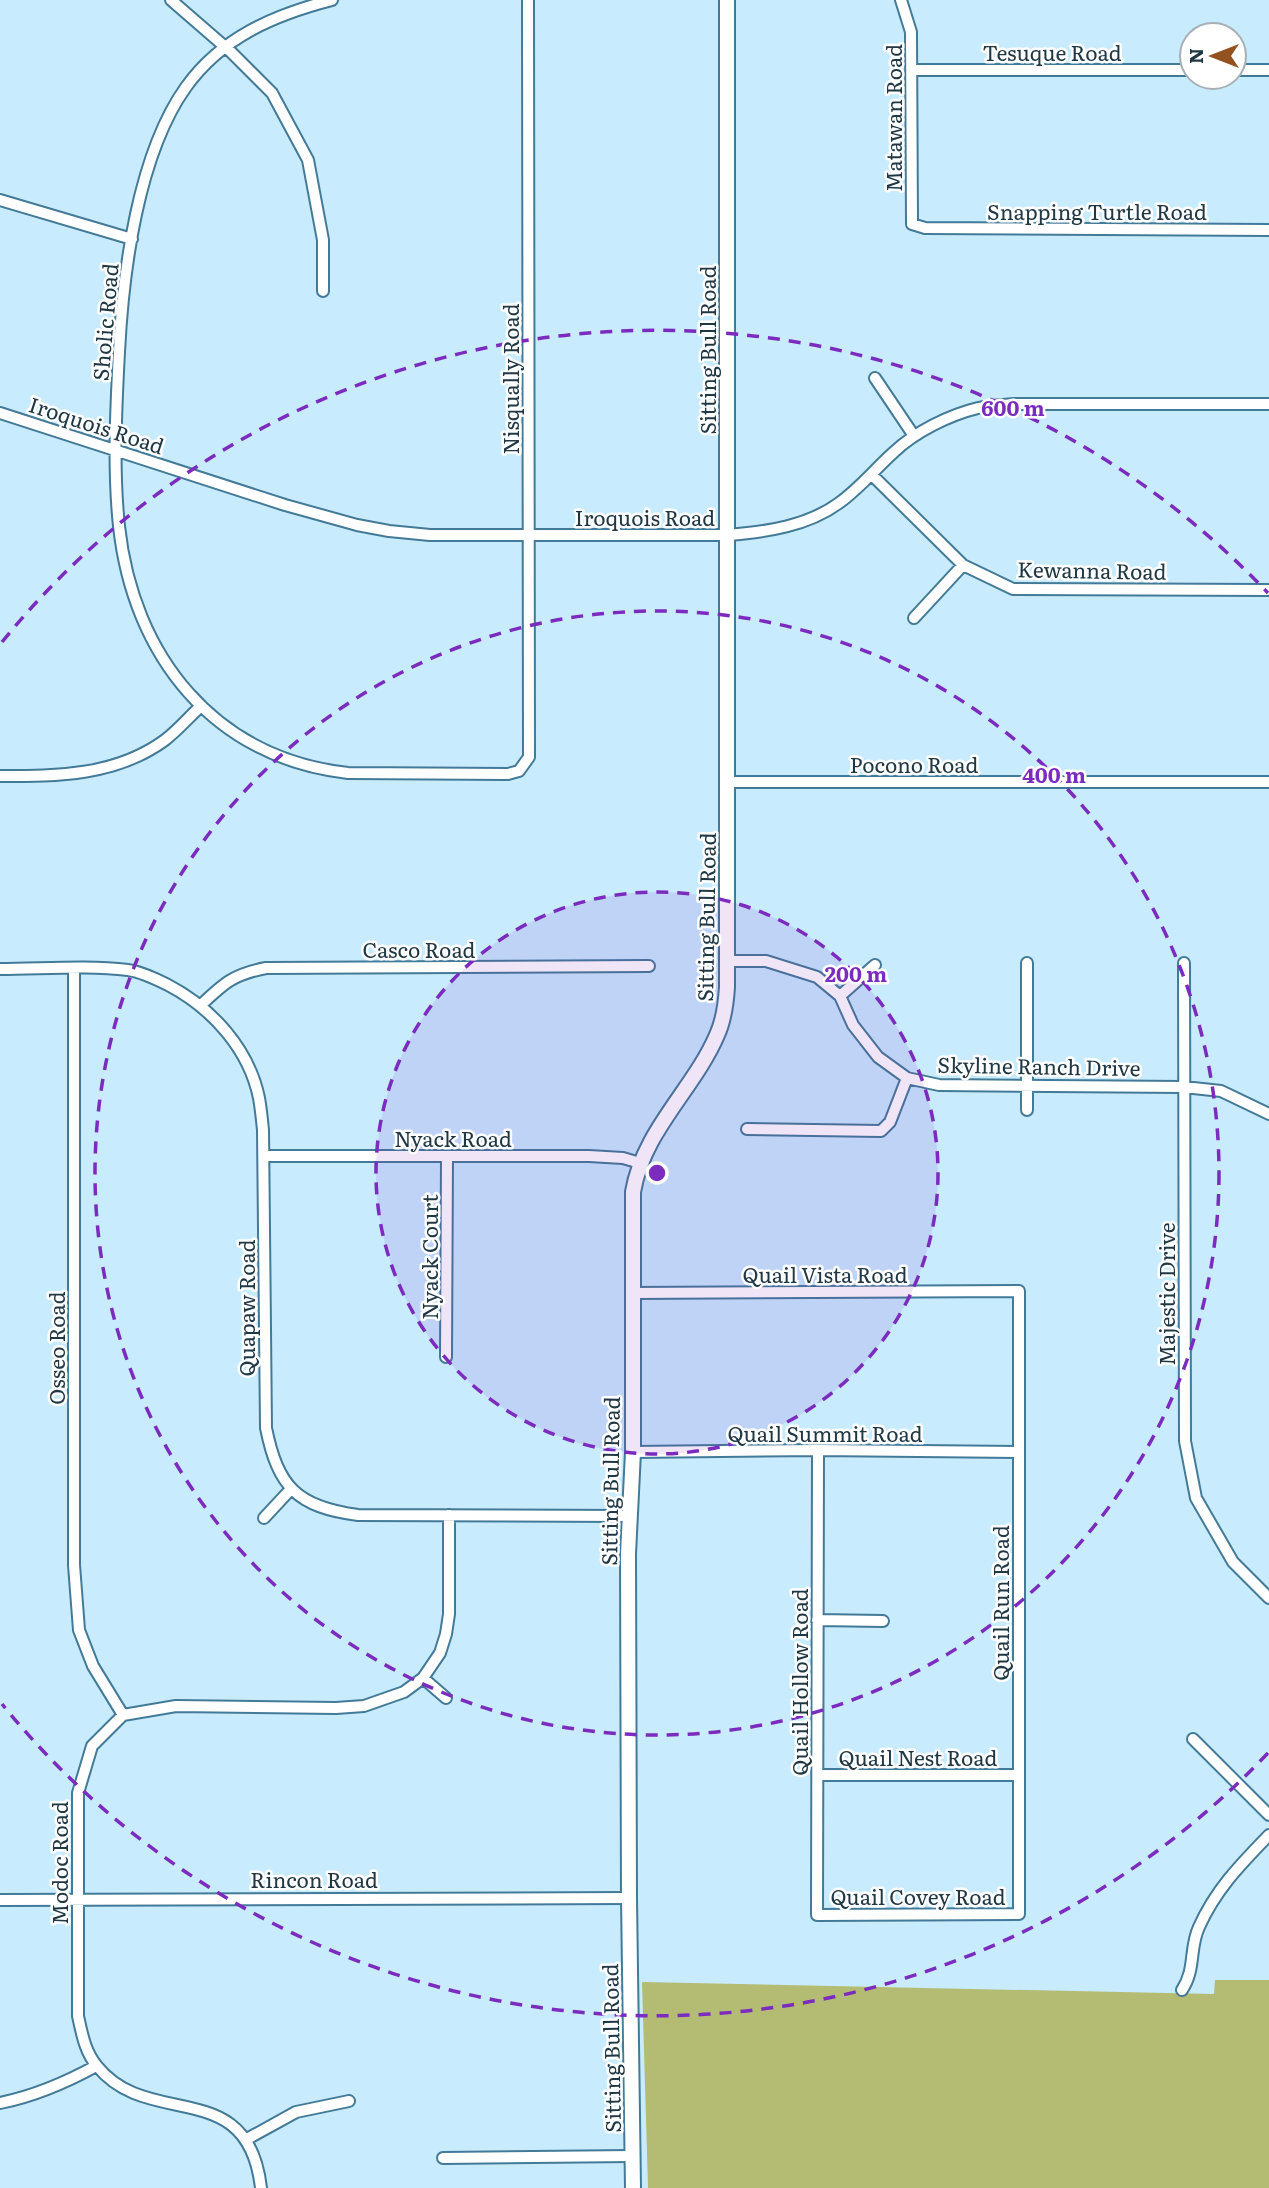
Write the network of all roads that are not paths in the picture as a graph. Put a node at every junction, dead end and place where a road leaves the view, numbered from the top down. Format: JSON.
{"nodes":[{"id":1,"x":171,"y":0,"type":"edge"},
{"id":2,"x":332,"y":0,"type":"edge"},
{"id":3,"x":528,"y":0,"type":"edge"},
{"id":4,"x":727,"y":0,"type":"edge"},
{"id":5,"x":901,"y":0,"type":"edge"},
{"id":6,"x":224,"y":46,"type":"junction"},
{"id":7,"x":912,"y":70,"type":"junction"},
{"id":8,"x":1178,"y":70,"type":"edge"},
{"id":9,"x":1248,"y":70,"type":"edge"},
{"id":10,"x":1269,"y":70,"type":"edge"},
{"id":11,"x":0,"y":200,"type":"edge"},
{"id":12,"x":925,"y":228,"type":"joint"},
{"id":13,"x":1269,"y":229,"type":"edge"},
{"id":14,"x":132,"y":240,"type":"junction"},
{"id":15,"x":323,"y":291,"type":"dead end"},
{"id":16,"x":875,"y":378,"type":"dead end"},
{"id":17,"x":1269,"y":404,"type":"edge"},
{"id":18,"x":0,"y":413,"type":"edge"},
{"id":19,"x":914,"y":436,"type":"junction"},
{"id":20,"x":117,"y":451,"type":"junction"},
{"id":21,"x":872,"y":475,"type":"junction"},
{"id":22,"x":528,"y":535,"type":"junction"},
{"id":23,"x":728,"y":535,"type":"junction"},
{"id":24,"x":962,"y":565,"type":"junction"},
{"id":25,"x":1269,"y":590,"type":"edge"},
{"id":26,"x":914,"y":618,"type":"dead end"},
{"id":27,"x":201,"y":706,"type":"junction"},
{"id":28,"x":529,"y":757,"type":"joint"},
{"id":29,"x":0,"y":776,"type":"edge"},
{"id":30,"x":727,"y":782,"type":"junction"},
{"id":31,"x":1269,"y":782,"type":"edge"},
{"id":32,"x":728,"y":961,"type":"junction"},
{"id":33,"x":1027,"y":963,"type":"dead end"},
{"id":34,"x":1184,"y":963,"type":"dead end"},
{"id":35,"x":875,"y":965,"type":"dead end"},
{"id":36,"x":649,"y":966,"type":"dead end"},
{"id":37,"x":0,"y":969,"type":"edge"},
{"id":38,"x":74,"y":969,"type":"junction"},
{"id":39,"x":839,"y":996,"type":"junction"},
{"id":40,"x":201,"y":1004,"type":"junction"},
{"id":41,"x":907,"y":1078,"type":"junction"},
{"id":42,"x":1027,"y":1086,"type":"junction"},
{"id":43,"x":1184,"y":1087,"type":"junction"},
{"id":44,"x":1027,"y":1110,"type":"dead end"},
{"id":45,"x":1269,"y":1114,"type":"edge"},
{"id":46,"x":747,"y":1129,"type":"dead end"},
{"id":47,"x":264,"y":1156,"type":"junction"},
{"id":48,"x":447,"y":1156,"type":"junction"},
{"id":49,"x":640,"y":1163,"type":"junction"},
{"id":50,"x":1018,"y":1291,"type":"joint"},
{"id":51,"x":632,"y":1293,"type":"junction"},
{"id":52,"x":446,"y":1357,"type":"dead end"},
{"id":53,"x":818,"y":1450,"type":"junction"},
{"id":54,"x":633,"y":1452,"type":"junction"},
{"id":55,"x":1018,"y":1452,"type":"junction"},
{"id":56,"x":290,"y":1489,"type":"junction"},
{"id":57,"x":449,"y":1515,"type":"junction"},
{"id":58,"x":628,"y":1516,"type":"junction"},
{"id":59,"x":264,"y":1518,"type":"dead end"},
{"id":60,"x":1269,"y":1598,"type":"edge"},
{"id":61,"x":817,"y":1620,"type":"junction"},
{"id":62,"x":883,"y":1621,"type":"dead end"},
{"id":63,"x":423,"y":1678,"type":"junction"},
{"id":64,"x":446,"y":1698,"type":"dead end"},
{"id":65,"x":123,"y":1715,"type":"junction"},
{"id":66,"x":1193,"y":1739,"type":"dead end"},
{"id":67,"x":818,"y":1775,"type":"junction"},
{"id":68,"x":1018,"y":1775,"type":"junction"},
{"id":69,"x":1269,"y":1815,"type":"edge"},
{"id":70,"x":1269,"y":1835,"type":"edge"},
{"id":71,"x":629,"y":1898,"type":"junction"},
{"id":72,"x":77,"y":1899,"type":"junction"},
{"id":73,"x":0,"y":1900,"type":"edge"},
{"id":74,"x":1019,"y":1914,"type":"joint"},
{"id":75,"x":817,"y":1915,"type":"joint"},
{"id":76,"x":1182,"y":1990,"type":"dead end"},
{"id":77,"x":96,"y":2066,"type":"junction"},
{"id":78,"x":349,"y":2101,"type":"dead end"},
{"id":79,"x":0,"y":2103,"type":"edge"},
{"id":80,"x":247,"y":2139,"type":"junction"},
{"id":81,"x":632,"y":2156,"type":"junction"},
{"id":82,"x":443,"y":2158,"type":"dead end"},
{"id":83,"x":261,"y":2188,"type":"edge"},
{"id":84,"x":633,"y":2188,"type":"edge"}],
"edges":[{"from":1,"to":6,"type":"street"},
{"from":2,"to":6,"type":"street","name":"Sholic Road"},
{"from":3,"to":22,"type":"street","name":"Nisqually Road"},
{"from":4,"to":23,"type":"street","name":"Sitting Bull Road"},
{"from":5,"to":7,"type":"street","name":"Matawan Road"},
{"from":6,"to":14,"type":"street","name":"Sholic Road"},
{"from":6,"to":15,"type":"street"},
{"from":7,"to":8,"type":"street","name":"Tesuque Road"},
{"from":7,"to":12,"type":"street","name":"Matawan Road"},
{"from":9,"to":10,"type":"street"},
{"from":11,"to":14,"type":"street"},
{"from":12,"to":13,"type":"street","name":"Snapping Turtle Road"},
{"from":14,"to":20,"type":"street","name":"Sholic Road"},
{"from":16,"to":19,"type":"street"},
{"from":17,"to":19,"type":"street","name":"Iroquois Road"},
{"from":18,"to":20,"type":"street","name":"Iroquois Road"},
{"from":19,"to":21,"type":"street","name":"Iroquois Road"},
{"from":20,"to":22,"type":"street","name":"Iroquois Road"},
{"from":20,"to":27,"type":"street","name":"Sholic Road"},
{"from":21,"to":23,"type":"street","name":"Iroquois Road"},
{"from":21,"to":24,"type":"street","name":"Kewanna Road"},
{"from":22,"to":23,"type":"street","name":"Iroquois Road"},
{"from":22,"to":28,"type":"street","name":"Nisqually Road"},
{"from":23,"to":30,"type":"street","name":"Sitting Bull Road"},
{"from":24,"to":25,"type":"street","name":"Kewanna Road"},
{"from":24,"to":26,"type":"street"},
{"from":27,"to":28,"type":"street","name":"Sholic Road"},
{"from":27,"to":29,"type":"street"},
{"from":30,"to":31,"type":"street","name":"Pocono Road"},
{"from":30,"to":32,"type":"street","name":"Sitting Bull Road"},
{"from":32,"to":39,"type":"street","name":"Skyline Ranch Drive"},
{"from":32,"to":49,"type":"street","name":"Sitting Bull Road"},
{"from":33,"to":42,"type":"street"},
{"from":34,"to":43,"type":"street","name":"Majestic Drive"},
{"from":35,"to":39,"type":"street"},
{"from":36,"to":40,"type":"street","name":"Casco Road"},
{"from":37,"to":38,"type":"street","name":"Quapaw Road"},
{"from":38,"to":40,"type":"street","name":"Quapaw Road"},
{"from":38,"to":65,"type":"street","name":"Osseo Road"},
{"from":39,"to":41,"type":"street","name":"Skyline Ranch Drive"},
{"from":40,"to":47,"type":"street","name":"Quapaw Road"},
{"from":41,"to":42,"type":"street","name":"Skyline Ranch Drive"},
{"from":41,"to":46,"type":"street"},
{"from":42,"to":43,"type":"street","name":"Skyline Ranch Drive"},
{"from":42,"to":44,"type":"street"},
{"from":43,"to":45,"type":"street","name":"Skyline Ranch Drive"},
{"from":43,"to":60,"type":"street","name":"Majestic Drive"},
{"from":47,"to":48,"type":"street","name":"Nyack Road"},
{"from":47,"to":56,"type":"street","name":"Quapaw Road"},
{"from":48,"to":49,"type":"street","name":"Nyack Road"},
{"from":48,"to":52,"type":"street","name":"Nyack Court"},
{"from":49,"to":51,"type":"street","name":"Sitting Bull Road"},
{"from":50,"to":51,"type":"street","name":"Quail Vista Road"},
{"from":50,"to":55,"type":"street","name":"Quail Run Road"},
{"from":51,"to":54,"type":"street","name":"Sitting Bull Road"},
{"from":53,"to":54,"type":"street","name":"Quail Summit Road"},
{"from":53,"to":55,"type":"street","name":"Quail Summit Road"},
{"from":53,"to":61,"type":"street","name":"Quail Hollow Road"},
{"from":54,"to":58,"type":"street","name":"Sitting Bull Road"},
{"from":55,"to":68,"type":"street","name":"Quail Run Road"},
{"from":56,"to":57,"type":"street"},
{"from":56,"to":59,"type":"street"},
{"from":57,"to":58,"type":"street"},
{"from":57,"to":63,"type":"street"},
{"from":58,"to":71,"type":"street","name":"Sitting Bull Road"},
{"from":61,"to":62,"type":"street"},
{"from":61,"to":67,"type":"street","name":"Quail Hollow Road"},
{"from":63,"to":64,"type":"street"},
{"from":63,"to":65,"type":"street"},
{"from":65,"to":72,"type":"street","name":"Modoc Road"},
{"from":66,"to":69,"type":"street"},
{"from":67,"to":68,"type":"street","name":"Quail Nest Road"},
{"from":67,"to":75,"type":"street","name":"Quail Hollow Road"},
{"from":68,"to":74,"type":"street","name":"Quail Run Road"},
{"from":70,"to":76,"type":"street"},
{"from":71,"to":72,"type":"street","name":"Rincon Road"},
{"from":71,"to":81,"type":"street","name":"Sitting Bull Road"},
{"from":72,"to":73,"type":"street","name":"Rincon Road"},
{"from":72,"to":77,"type":"street","name":"Modoc Road"},
{"from":74,"to":75,"type":"street","name":"Quail Covey Road"},
{"from":77,"to":79,"type":"street"},
{"from":77,"to":80,"type":"street","name":"Modoc Road"},
{"from":78,"to":80,"type":"street"},
{"from":80,"to":83,"type":"street"},
{"from":81,"to":82,"type":"street"},
{"from":81,"to":84,"type":"street","name":"Sitting Bull Road"}]}
